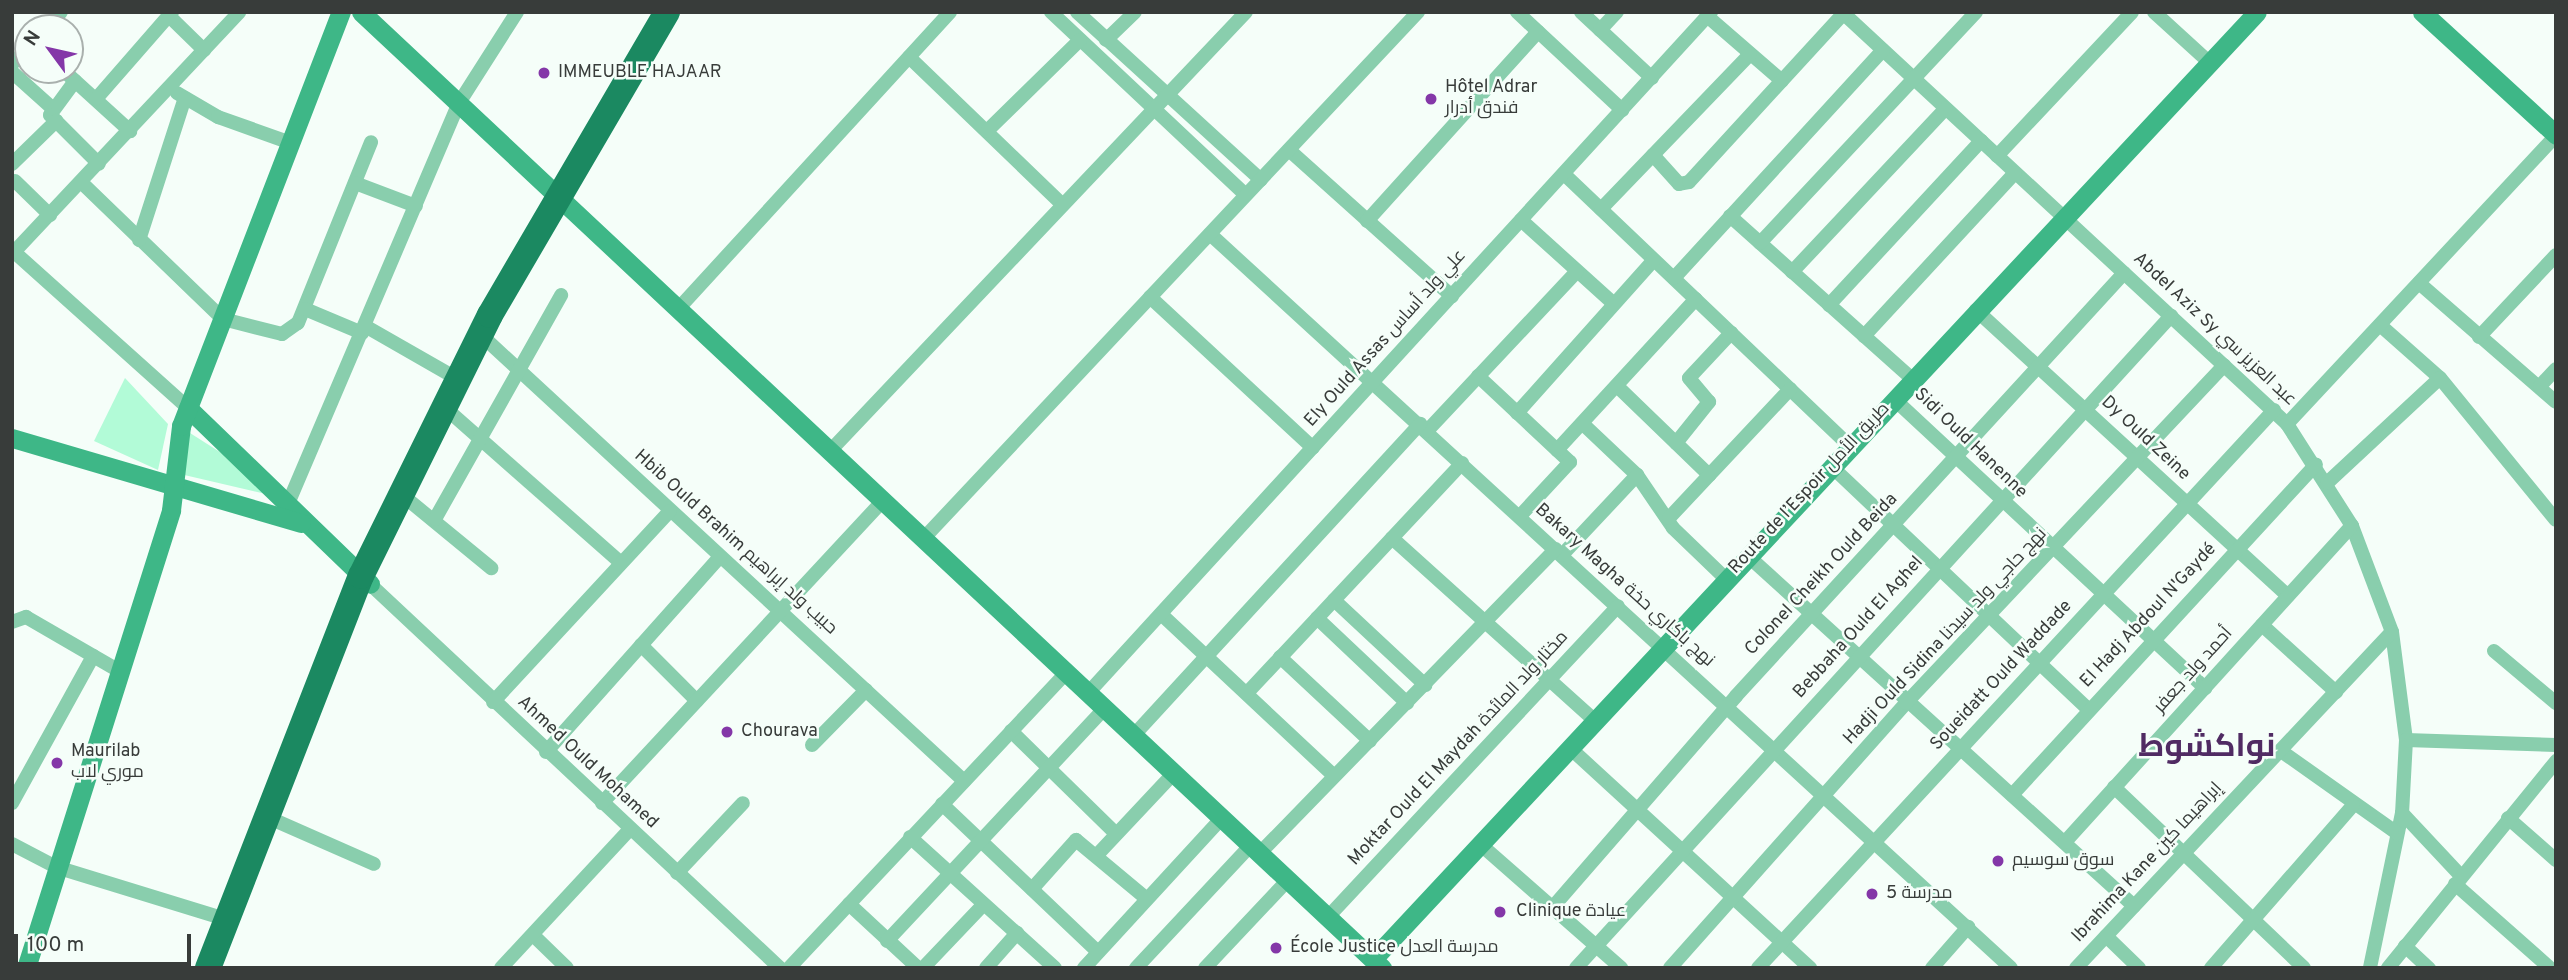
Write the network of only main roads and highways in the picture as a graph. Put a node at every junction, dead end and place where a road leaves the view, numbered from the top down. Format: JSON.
{"nodes":[{"id":1,"x":667,"y":12,"type":"edge"},
{"id":2,"x":679,"y":12,"type":"edge"},
{"id":3,"x":562,"y":198,"type":"junction"},
{"id":4,"x":366,"y":580,"type":"junction"},
{"id":5,"x":230,"y":920,"type":"junction"},
{"id":6,"x":208,"y":968,"type":"edge"},
{"id":7,"x":220,"y":968,"type":"edge"}],
"edges":[{"from":1,"to":3,"type":"highway"},
{"from":2,"to":3,"type":"highway"},
{"from":3,"to":4,"type":"highway"},
{"from":4,"to":5,"type":"highway"},
{"from":4,"to":5,"type":"highway"},
{"from":5,"to":6,"type":"highway"},
{"from":5,"to":7,"type":"highway"}]}
